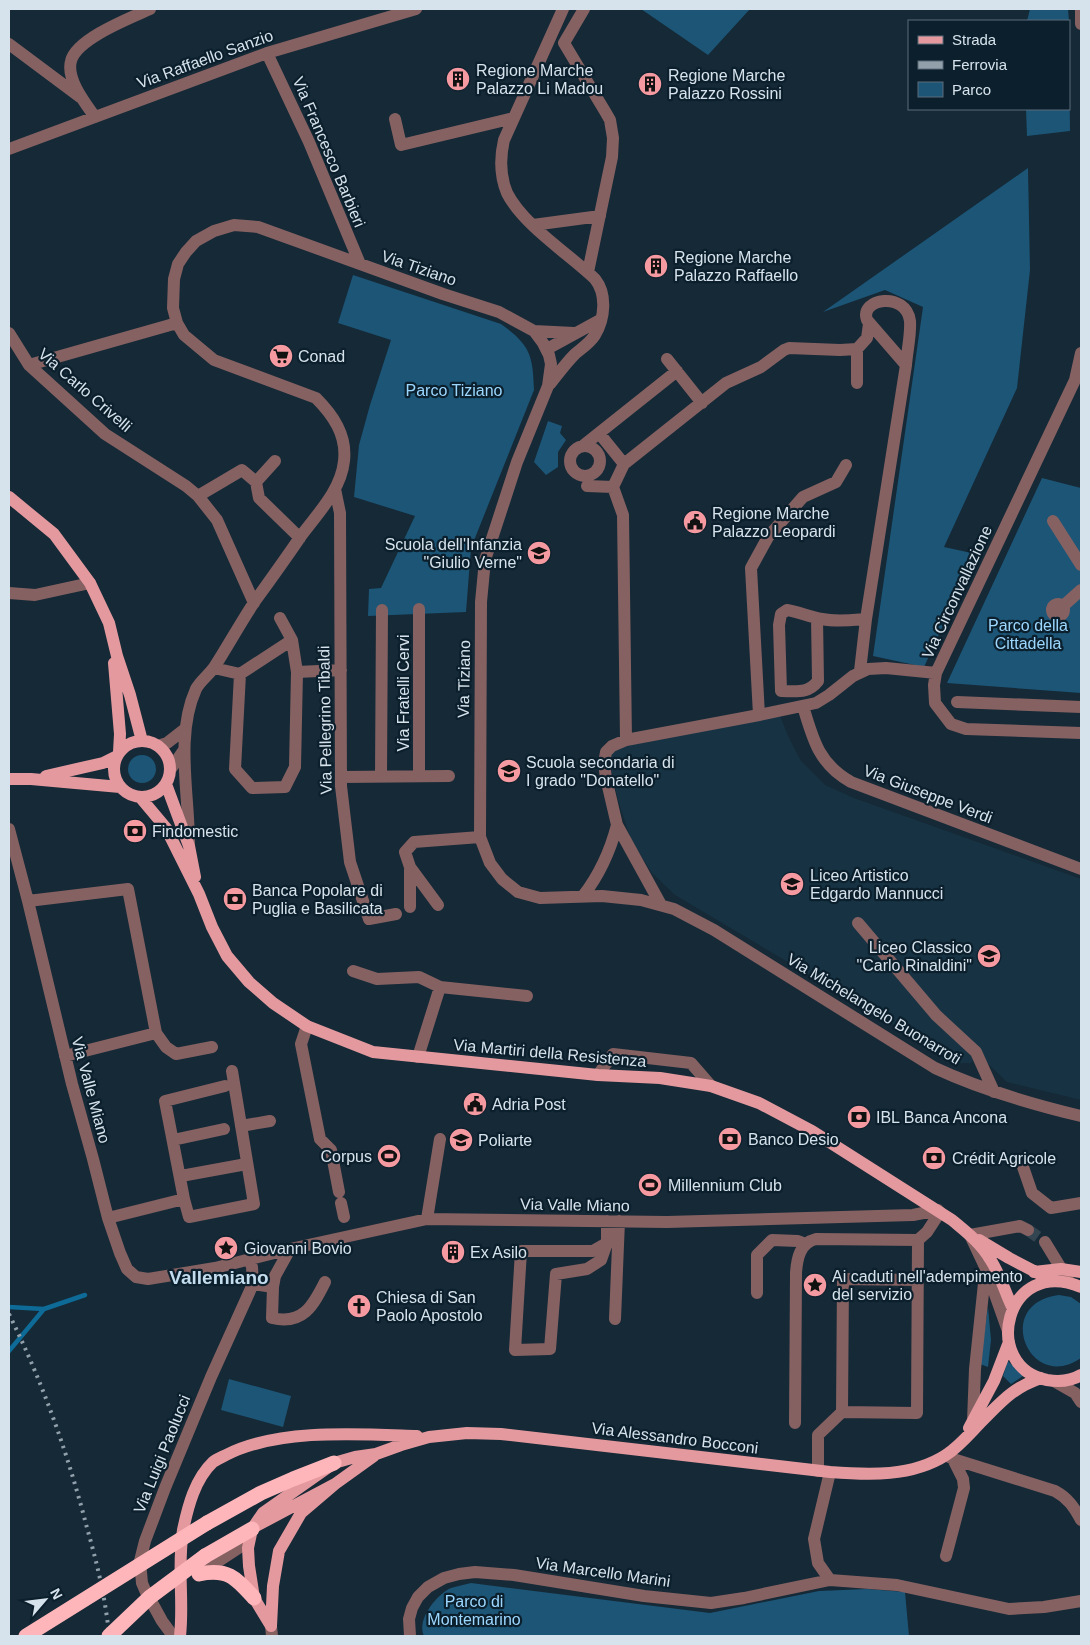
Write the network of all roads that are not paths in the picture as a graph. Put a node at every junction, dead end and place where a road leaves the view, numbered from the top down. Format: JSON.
{"nodes":[{"id":1,"x":150,"y":9,"type":"edge"},
{"id":2,"x":416,"y":9,"type":"edge"},
{"id":3,"x":563,"y":9,"type":"edge"},
{"id":4,"x":584,"y":9,"type":"edge"},
{"id":5,"x":1081,"y":9,"type":"edge"},
{"id":6,"x":1081,"y":24,"type":"edge"},
{"id":7,"x":9,"y":44,"type":"edge"},
{"id":8,"x":267,"y":53,"type":"junction"},
{"id":9,"x":82,"y":98,"type":"junction"},
{"id":10,"x":95,"y":117,"type":"junction"},
{"id":11,"x":514,"y":118,"type":"junction"},
{"id":12,"x":395,"y":119,"type":"dead end"},
{"id":13,"x":9,"y":149,"type":"edge"},
{"id":14,"x":600,"y":216,"type":"junction"},
{"id":15,"x":533,"y":225,"type":"junction"},
{"id":16,"x":360,"y":264,"type":"junction"},
{"id":17,"x":588,"y":272,"type":"junction"},
{"id":18,"x":600,"y":320,"type":"junction"},
{"id":19,"x":177,"y":323,"type":"junction"},
{"id":20,"x":869,"y":324,"type":"junction"},
{"id":21,"x":534,"y":331,"type":"junction"},
{"id":22,"x":9,"y":332,"type":"edge"},
{"id":23,"x":574,"y":333,"type":"junction"},
{"id":24,"x":857,"y":349,"type":"junction"},
{"id":25,"x":548,"y":352,"type":"junction"},
{"id":26,"x":1081,"y":353,"type":"edge"},
{"id":27,"x":574,"y":355,"type":"junction"},
{"id":28,"x":668,"y":359,"type":"dead end"},
{"id":29,"x":906,"y":364,"type":"junction"},
{"id":30,"x":29,"y":365,"type":"junction"},
{"id":31,"x":677,"y":371,"type":"junction"},
{"id":32,"x":857,"y":383,"type":"dead end"},
{"id":33,"x":548,"y":386,"type":"junction"},
{"id":34,"x":702,"y":402,"type":"junction"},
{"id":35,"x":599,"y":433,"type":"junction"},
{"id":36,"x":584,"y":445,"type":"junction"},
{"id":37,"x":275,"y":461,"type":"dead end"},
{"id":38,"x":624,"y":464,"type":"junction"},
{"id":39,"x":846,"y":465,"type":"dead end"},
{"id":40,"x":256,"y":482,"type":"junction"},
{"id":41,"x":592,"y":482,"type":"junction"},
{"id":42,"x":613,"y":486,"type":"junction"},
{"id":43,"x":335,"y":489,"type":"junction"},
{"id":44,"x":198,"y":496,"type":"junction"},
{"id":45,"x":9,"y":499,"type":"edge"},
{"id":46,"x":1053,"y":521,"type":"dead end"},
{"id":47,"x":300,"y":538,"type":"junction"},
{"id":48,"x":1081,"y":565,"type":"edge"},
{"id":49,"x":90,"y":583,"type":"junction"},
{"id":50,"x":1081,"y":590,"type":"edge"},
{"id":51,"x":9,"y":593,"type":"edge"},
{"id":52,"x":254,"y":603,"type":"junction"},
{"id":53,"x":1062,"y":607,"type":"dead end"},
{"id":54,"x":419,"y":609,"type":"dead end"},
{"id":55,"x":382,"y":610,"type":"dead end"},
{"id":56,"x":280,"y":618,"type":"dead end"},
{"id":57,"x":817,"y":618,"type":"junction"},
{"id":58,"x":866,"y":619,"type":"junction"},
{"id":59,"x":109,"y":623,"type":"junction"},
{"id":60,"x":292,"y":640,"type":"junction"},
{"id":61,"x":214,"y":668,"type":"junction"},
{"id":62,"x":340,"y":670,"type":"junction"},
{"id":63,"x":860,"y":671,"type":"junction"},
{"id":64,"x":297,"y":672,"type":"junction"},
{"id":65,"x":936,"y":673,"type":"junction"},
{"id":66,"x":240,"y":674,"type":"junction"},
{"id":67,"x":957,"y":702,"type":"dead end"},
{"id":68,"x":803,"y":706,"type":"junction"},
{"id":69,"x":1081,"y":707,"type":"edge"},
{"id":70,"x":759,"y":715,"type":"junction"},
{"id":71,"x":185,"y":727,"type":"junction"},
{"id":72,"x":1081,"y":733,"type":"edge"},
{"id":73,"x":140,"y":735,"type":"junction"},
{"id":74,"x":626,"y":740,"type":"junction"},
{"id":75,"x":158,"y":746,"type":"junction"},
{"id":76,"x":184,"y":750,"type":"junction"},
{"id":77,"x":118,"y":754,"type":"junction"},
{"id":78,"x":170,"y":770,"type":"junction"},
{"id":79,"x":419,"y":776,"type":"junction"},
{"id":80,"x":449,"y":776,"type":"dead end"},
{"id":81,"x":341,"y":777,"type":"junction"},
{"id":82,"x":381,"y":777,"type":"junction"},
{"id":83,"x":9,"y":779,"type":"edge"},
{"id":84,"x":31,"y":779,"type":"junction"},
{"id":85,"x":166,"y":784,"type":"junction"},
{"id":86,"x":120,"y":787,"type":"junction"},
{"id":87,"x":140,"y":797,"type":"junction"},
{"id":88,"x":617,"y":825,"type":"junction"},
{"id":89,"x":10,"y":836,"type":"edge"},
{"id":90,"x":480,"y":837,"type":"junction"},
{"id":91,"x":188,"y":846,"type":"junction"},
{"id":92,"x":410,"y":867,"type":"junction"},
{"id":93,"x":1081,"y":869,"type":"edge"},
{"id":94,"x":199,"y":894,"type":"junction"},
{"id":95,"x":583,"y":896,"type":"junction"},
{"id":96,"x":28,"y":901,"type":"junction"},
{"id":97,"x":438,"y":904,"type":"dead end"},
{"id":98,"x":660,"y":905,"type":"junction"},
{"id":99,"x":410,"y":907,"type":"dead end"},
{"id":100,"x":396,"y":914,"type":"dead end"},
{"id":101,"x":858,"y":923,"type":"dead end"},
{"id":102,"x":353,"y":971,"type":"dead end"},
{"id":103,"x":440,"y":988,"type":"junction"},
{"id":104,"x":526,"y":996,"type":"dead end"},
{"id":105,"x":307,"y":1026,"type":"junction"},
{"id":106,"x":156,"y":1033,"type":"junction"},
{"id":107,"x":212,"y":1047,"type":"dead end"},
{"id":108,"x":65,"y":1056,"type":"junction"},
{"id":109,"x":418,"y":1058,"type":"junction"},
{"id":110,"x":232,"y":1071,"type":"dead end"},
{"id":111,"x":598,"y":1075,"type":"junction"},
{"id":112,"x":225,"y":1086,"type":"dead end"},
{"id":113,"x":711,"y":1086,"type":"junction"},
{"id":114,"x":994,"y":1092,"type":"junction"},
{"id":115,"x":1081,"y":1116,"type":"edge"},
{"id":116,"x":270,"y":1121,"type":"dead end"},
{"id":117,"x":241,"y":1126,"type":"junction"},
{"id":118,"x":224,"y":1130,"type":"dead end"},
{"id":119,"x":440,"y":1139,"type":"dead end"},
{"id":120,"x":173,"y":1140,"type":"junction"},
{"id":121,"x":241,"y":1165,"type":"dead end"},
{"id":122,"x":1023,"y":1167,"type":"dead end"},
{"id":123,"x":181,"y":1176,"type":"junction"},
{"id":124,"x":184,"y":1199,"type":"junction"},
{"id":125,"x":1081,"y":1203,"type":"edge"},
{"id":126,"x":939,"y":1211,"type":"junction"},
{"id":127,"x":108,"y":1218,"type":"junction"},
{"id":128,"x":772,"y":1218,"type":"junction"},
{"id":129,"x":428,"y":1219,"type":"junction"},
{"id":130,"x":613,"y":1221,"type":"junction"},
{"id":131,"x":345,"y":1226,"type":"junction"},
{"id":132,"x":1028,"y":1230,"type":"tunnel mouth"},
{"id":133,"x":970,"y":1236,"type":"junction"},
{"id":134,"x":772,"y":1240,"type":"junction"},
{"id":135,"x":918,"y":1240,"type":"junction"},
{"id":136,"x":1045,"y":1242,"type":"tunnel mouth"},
{"id":137,"x":607,"y":1243,"type":"junction"},
{"id":138,"x":806,"y":1244,"type":"junction"},
{"id":139,"x":290,"y":1249,"type":"junction"},
{"id":140,"x":249,"y":1259,"type":"junction"},
{"id":141,"x":986,"y":1269,"type":"junction"},
{"id":142,"x":1061,"y":1269,"type":"junction"},
{"id":143,"x":1034,"y":1272,"type":"junction"},
{"id":144,"x":1081,"y":1272,"type":"edge"},
{"id":145,"x":918,"y":1280,"type":"junction"},
{"id":146,"x":1054,"y":1281,"type":"junction"},
{"id":147,"x":325,"y":1282,"type":"dead end"},
{"id":148,"x":253,"y":1284,"type":"junction"},
{"id":149,"x":1076,"y":1285,"type":"edge"},
{"id":150,"x":273,"y":1287,"type":"junction"},
{"id":151,"x":756,"y":1293,"type":"dead end"},
{"id":152,"x":1013,"y":1309,"type":"junction"},
{"id":153,"x":615,"y":1319,"type":"dead end"},
{"id":154,"x":1008,"y":1336,"type":"junction"},
{"id":155,"x":1081,"y":1375,"type":"edge"},
{"id":156,"x":1041,"y":1378,"type":"junction"},
{"id":157,"x":1054,"y":1381,"type":"junction"},
{"id":158,"x":1081,"y":1402,"type":"edge"},
{"id":159,"x":842,"y":1412,"type":"junction"},
{"id":160,"x":973,"y":1421,"type":"junction"},
{"id":161,"x":795,"y":1423,"type":"dead end"},
{"id":162,"x":430,"y":1437,"type":"junction"},
{"id":163,"x":963,"y":1440,"type":"junction"},
{"id":164,"x":376,"y":1454,"type":"junction"},
{"id":165,"x":950,"y":1457,"type":"junction"},
{"id":166,"x":334,"y":1463,"type":"junction"},
{"id":167,"x":824,"y":1472,"type":"junction"},
{"id":168,"x":335,"y":1484,"type":"junction"},
{"id":169,"x":1081,"y":1520,"type":"edge"},
{"id":170,"x":252,"y":1529,"type":"junction"},
{"id":171,"x":946,"y":1556,"type":"dead end"},
{"id":172,"x":200,"y":1574,"type":"junction"},
{"id":173,"x":830,"y":1580,"type":"junction"},
{"id":174,"x":150,"y":1597,"type":"junction"},
{"id":175,"x":254,"y":1598,"type":"junction"},
{"id":176,"x":1081,"y":1601,"type":"edge"},
{"id":177,"x":271,"y":1631,"type":"edge"},
{"id":178,"x":26,"y":1636,"type":"edge"},
{"id":179,"x":109,"y":1636,"type":"edge"},
{"id":180,"x":173,"y":1636,"type":"edge"},
{"id":181,"x":180,"y":1636,"type":"edge"},
{"id":182,"x":410,"y":1636,"type":"edge"}],
"edges":[{"from":1,"to":9,"type":"street"},
{"from":2,"to":8,"type":"street","name":"Via Raffaello Sanzio"},
{"from":3,"to":11,"type":"street"},
{"from":4,"to":14,"type":"street"},
{"from":5,"to":6,"type":"street"},
{"from":7,"to":9,"type":"street"},
{"from":8,"to":10,"type":"street","name":"Via Raffaello Sanzio"},
{"from":8,"to":16,"type":"street","name":"Via Francesco Barbieri"},
{"from":9,"to":10,"type":"street"},
{"from":10,"to":13,"type":"street","name":"Via Raffaello Sanzio"},
{"from":11,"to":12,"type":"street"},
{"from":11,"to":15,"type":"street"},
{"from":14,"to":15,"type":"street"},
{"from":14,"to":17,"type":"street"},
{"from":15,"to":17,"type":"street"},
{"from":16,"to":19,"type":"street","name":"Via Tiziano"},
{"from":16,"to":21,"type":"street","name":"Via Tiziano"},
{"from":17,"to":18,"type":"street"},
{"from":18,"to":23,"type":"street"},
{"from":18,"to":27,"type":"street"},
{"from":19,"to":30,"type":"street"},
{"from":19,"to":43,"type":"street","name":"Via Tiziano"},
{"from":20,"to":24,"type":"street"},
{"from":20,"to":29,"type":"street"},
{"from":20,"to":29,"type":"street"},
{"from":21,"to":23,"type":"street"},
{"from":21,"to":25,"type":"street","name":"Via Tiziano"},
{"from":22,"to":30,"type":"street","name":"Via Carlo Crivelli"},
{"from":23,"to":25,"type":"street"},
{"from":24,"to":32,"type":"street"},
{"from":24,"to":34,"type":"street"},
{"from":25,"to":27,"type":"street"},
{"from":25,"to":33,"type":"street","name":"Via Tiziano"},
{"from":26,"to":65,"type":"street","name":"Via Circonvallazione"},
{"from":27,"to":33,"type":"street"},
{"from":28,"to":31,"type":"street"},
{"from":29,"to":58,"type":"street"},
{"from":30,"to":44,"type":"street","name":"Via Carlo Crivelli"},
{"from":31,"to":34,"type":"street"},
{"from":31,"to":35,"type":"street"},
{"from":33,"to":90,"type":"street","name":"Via Tiziano"},
{"from":34,"to":38,"type":"street"},
{"from":35,"to":36,"type":"street"},
{"from":35,"to":38,"type":"street"},
{"from":36,"to":41,"type":"street"},
{"from":36,"to":41,"type":"street"},
{"from":37,"to":40,"type":"street"},
{"from":38,"to":42,"type":"street"},
{"from":39,"to":70,"type":"street"},
{"from":40,"to":44,"type":"street"},
{"from":40,"to":47,"type":"street"},
{"from":41,"to":42,"type":"street"},
{"from":42,"to":74,"type":"street"},
{"from":43,"to":47,"type":"street","name":"Via Tiziano"},
{"from":43,"to":62,"type":"street","name":"Via Pellegrino Tibaldi"},
{"from":44,"to":52,"type":"street","name":"Via Carlo Crivelli"},
{"from":45,"to":49,"type":"main road"},
{"from":46,"to":48,"type":"street"},
{"from":47,"to":52,"type":"street","name":"Via Tiziano"},
{"from":49,"to":51,"type":"street"},
{"from":49,"to":59,"type":"main road"},
{"from":50,"to":53,"type":"street"},
{"from":52,"to":61,"type":"street","name":"Via Tiziano"},
{"from":54,"to":79,"type":"street","name":"Via Fratelli Cervi"},
{"from":55,"to":82,"type":"street","name":"Via Fratelli Cervi"},
{"from":56,"to":60,"type":"street"},
{"from":57,"to":57,"type":"street"},
{"from":57,"to":58,"type":"street"},
{"from":58,"to":63,"type":"street"},
{"from":59,"to":73,"type":"main road"},
{"from":59,"to":77,"type":"main road"},
{"from":60,"to":64,"type":"street"},
{"from":60,"to":66,"type":"street"},
{"from":61,"to":66,"type":"street"},
{"from":61,"to":71,"type":"street","name":"Via Tiziano"},
{"from":62,"to":64,"type":"street"},
{"from":62,"to":81,"type":"street","name":"Via Pellegrino Tibaldi"},
{"from":63,"to":65,"type":"street"},
{"from":63,"to":68,"type":"street"},
{"from":64,"to":66,"type":"street"},
{"from":65,"to":72,"type":"street","name":"Via Circonvallazione"},
{"from":67,"to":69,"type":"street"},
{"from":68,"to":70,"type":"street"},
{"from":68,"to":93,"type":"street","name":"Via Giuseppe Verdi"},
{"from":70,"to":74,"type":"street"},
{"from":71,"to":75,"type":"street"},
{"from":71,"to":76,"type":"street","name":"Via Tiziano"},
{"from":73,"to":75,"type":"main road"},
{"from":73,"to":77,"type":"main road"},
{"from":74,"to":88,"type":"street"},
{"from":75,"to":78,"type":"main road"},
{"from":76,"to":78,"type":"street"},
{"from":76,"to":91,"type":"street","name":"Via Tiziano"},
{"from":77,"to":84,"type":"main road"},
{"from":77,"to":86,"type":"main road"},
{"from":78,"to":85,"type":"main road"},
{"from":79,"to":80,"type":"street"},
{"from":79,"to":82,"type":"street"},
{"from":81,"to":82,"type":"street"},
{"from":81,"to":100,"type":"street","name":"Via Pellegrino Tibaldi"},
{"from":83,"to":84,"type":"main road"},
{"from":84,"to":86,"type":"main road"},
{"from":85,"to":87,"type":"main road"},
{"from":85,"to":91,"type":"main road","name":"Via Martiri della Resistenza"},
{"from":86,"to":87,"type":"main road"},
{"from":87,"to":94,"type":"main road","name":"Via Martiri della Resistenza"},
{"from":88,"to":95,"type":"street"},
{"from":88,"to":98,"type":"street"},
{"from":89,"to":96,"type":"street","name":"Via Valle Miano"},
{"from":90,"to":92,"type":"street"},
{"from":90,"to":95,"type":"street","name":"Via Tiziano"},
{"from":91,"to":94,"type":"main road","name":"Via Martiri della Resistenza"},
{"from":92,"to":97,"type":"street"},
{"from":92,"to":99,"type":"street"},
{"from":94,"to":105,"type":"main road","name":"Via Martiri della Resistenza"},
{"from":95,"to":98,"type":"street","name":"Via Tiziano"},
{"from":96,"to":106,"type":"street"},
{"from":96,"to":108,"type":"street","name":"Via Valle Miano"},
{"from":98,"to":114,"type":"street","name":"Via Michelangelo Buonarroti"},
{"from":101,"to":114,"type":"street"},
{"from":102,"to":103,"type":"street"},
{"from":103,"to":104,"type":"street"},
{"from":103,"to":109,"type":"street"},
{"from":105,"to":109,"type":"main road","name":"Via Martiri della Resistenza"},
{"from":105,"to":131,"type":"street"},
{"from":106,"to":107,"type":"street"},
{"from":106,"to":108,"type":"street"},
{"from":108,"to":127,"type":"street","name":"Via Valle Miano"},
{"from":109,"to":111,"type":"main road","name":"Via Martiri della Resistenza"},
{"from":110,"to":117,"type":"street"},
{"from":111,"to":113,"type":"main road","name":"Via Martiri della Resistenza"},
{"from":111,"to":113,"type":"street"},
{"from":112,"to":120,"type":"street"},
{"from":113,"to":126,"type":"main road","name":"Via Martiri della Resistenza"},
{"from":114,"to":115,"type":"street","name":"Via Michelangelo Buonarroti"},
{"from":116,"to":117,"type":"street"},
{"from":117,"to":124,"type":"street"},
{"from":118,"to":120,"type":"street"},
{"from":119,"to":129,"type":"street"},
{"from":120,"to":123,"type":"street"},
{"from":121,"to":123,"type":"street"},
{"from":122,"to":125,"type":"street"},
{"from":123,"to":124,"type":"street"},
{"from":124,"to":127,"type":"street"},
{"from":126,"to":128,"type":"street","name":"Via Valle Miano"},
{"from":126,"to":133,"type":"main road","name":"Via Martiri della Resistenza"},
{"from":126,"to":135,"type":"street"},
{"from":127,"to":140,"type":"street","name":"Via Valle Miano"},
{"from":128,"to":130,"type":"street","name":"Via Valle Miano"},
{"from":128,"to":134,"type":"street"},
{"from":129,"to":130,"type":"street","name":"Via Valle Miano"},
{"from":129,"to":131,"type":"street","name":"Via Valle Miano"},
{"from":130,"to":137,"type":"street"},
{"from":130,"to":153,"type":"street"},
{"from":131,"to":139,"type":"street","name":"Via Valle Miano"},
{"from":132,"to":133,"type":"street"},
{"from":133,"to":141,"type":"street"},
{"from":133,"to":143,"type":"main road"},
{"from":133,"to":152,"type":"main road"},
{"from":134,"to":138,"type":"street"},
{"from":134,"to":151,"type":"street"},
{"from":135,"to":138,"type":"street"},
{"from":135,"to":145,"type":"street"},
{"from":136,"to":142,"type":"street"},
{"from":137,"to":137,"type":"street"},
{"from":138,"to":161,"type":"street"},
{"from":139,"to":140,"type":"street","name":"Via Valle Miano"},
{"from":139,"to":150,"type":"street"},
{"from":140,"to":148,"type":"street"},
{"from":141,"to":154,"type":"street"},
{"from":141,"to":160,"type":"street"},
{"from":142,"to":143,"type":"main road"},
{"from":142,"to":144,"type":"main road"},
{"from":142,"to":149,"type":"street"},
{"from":143,"to":146,"type":"main road"},
{"from":145,"to":159,"type":"street"},
{"from":145,"to":159,"type":"street"},
{"from":146,"to":149,"type":"main road"},
{"from":146,"to":152,"type":"main road"},
{"from":147,"to":150,"type":"street"},
{"from":148,"to":150,"type":"street"},
{"from":148,"to":180,"type":"street","name":"Via Luigi Paolucci"},
{"from":152,"to":154,"type":"main road"},
{"from":154,"to":156,"type":"main road"},
{"from":154,"to":160,"type":"main road"},
{"from":155,"to":157,"type":"main road"},
{"from":156,"to":157,"type":"main road"},
{"from":156,"to":163,"type":"main road","name":"Via Alessandro Bocconi"},
{"from":157,"to":158,"type":"street"},
{"from":159,"to":167,"type":"street"},
{"from":160,"to":163,"type":"main road"},
{"from":162,"to":164,"type":"main road","name":"Via Alessandro Bocconi"},
{"from":162,"to":167,"type":"main road","name":"Via Alessandro Bocconi"},
{"from":162,"to":181,"type":"main road"},
{"from":163,"to":165,"type":"main road","name":"Via Alessandro Bocconi"},
{"from":164,"to":166,"type":"main road","name":"Via Alessandro Bocconi"},
{"from":164,"to":168,"type":"main road","name":"Via Alessandro Bocconi"},
{"from":165,"to":167,"type":"main road","name":"Via Alessandro Bocconi"},
{"from":165,"to":169,"type":"street"},
{"from":165,"to":171,"type":"street"},
{"from":166,"to":170,"type":"main road"},
{"from":166,"to":178,"type":"highway","bridge":true},
{"from":167,"to":173,"type":"street"},
{"from":168,"to":170,"type":"main road","name":"Via Alessandro Bocconi"},
{"from":168,"to":177,"type":"main road"},
{"from":170,"to":172,"type":"street"},
{"from":170,"to":174,"type":"highway","bridge":true},
{"from":170,"to":175,"type":"main road"},
{"from":172,"to":174,"type":"highway","bridge":true},
{"from":172,"to":175,"type":"highway"},
{"from":173,"to":176,"type":"street","name":"Via Marcello Marini"},
{"from":173,"to":182,"type":"street","name":"Via Marcello Marini"},
{"from":174,"to":179,"type":"highway","bridge":true},
{"from":175,"to":177,"type":"main road"}]}
